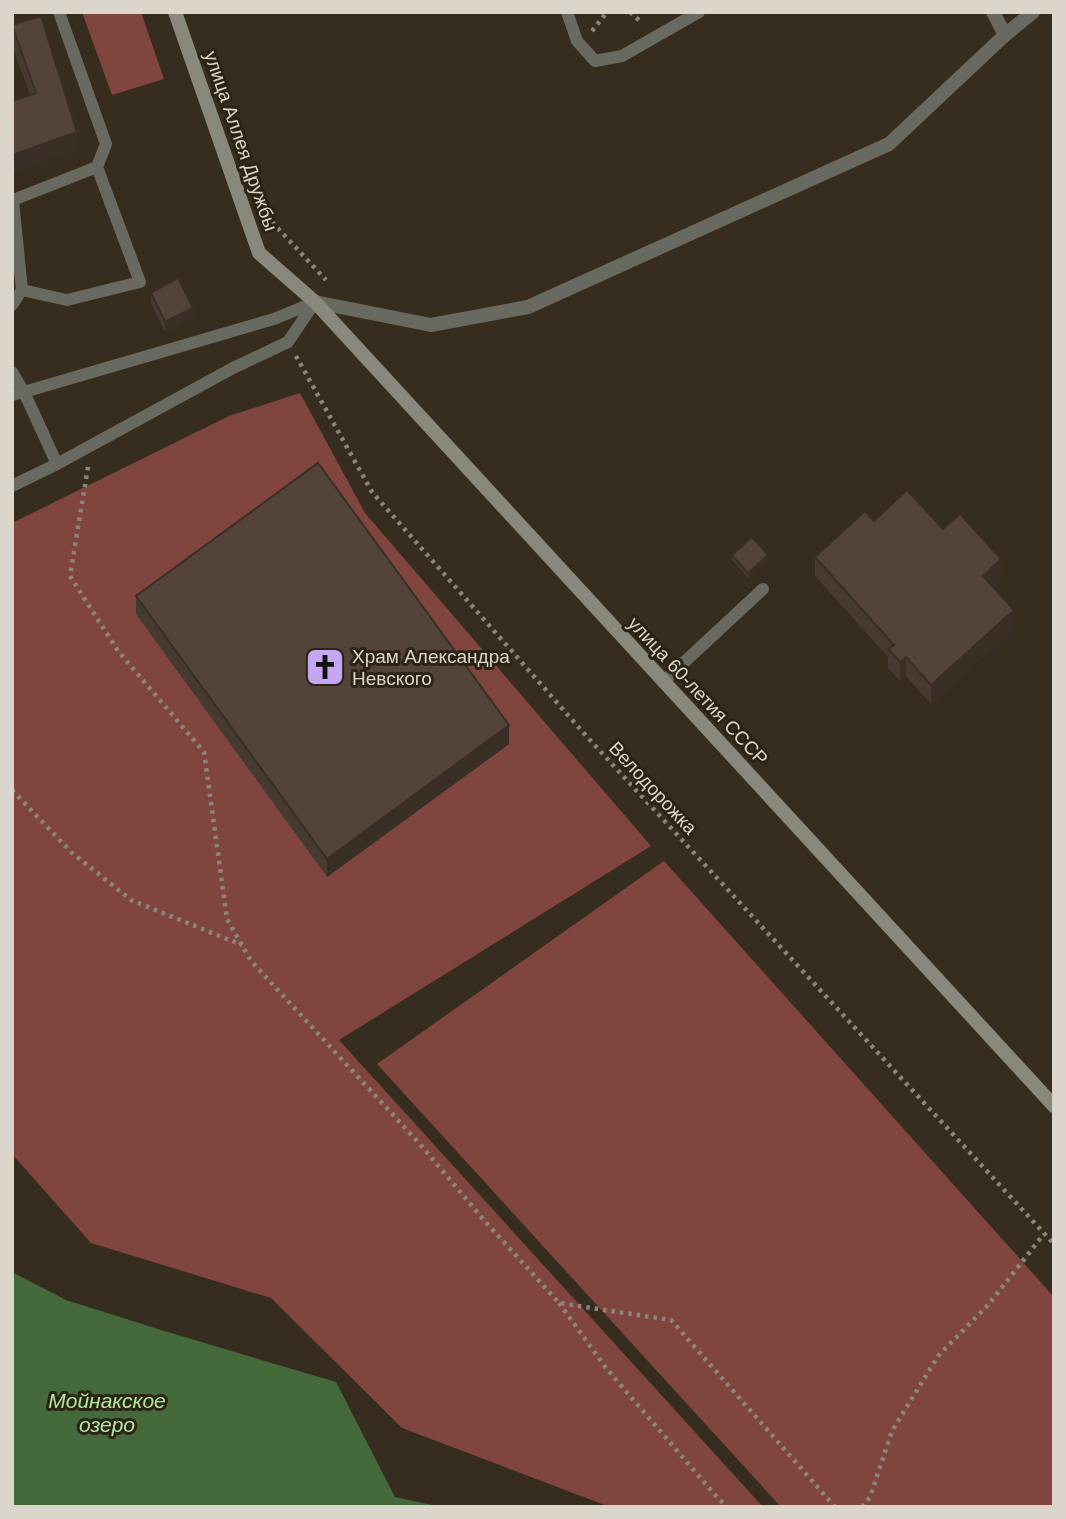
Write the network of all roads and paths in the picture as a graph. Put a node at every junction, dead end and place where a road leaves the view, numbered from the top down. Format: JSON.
{"nodes":[{"id":1,"x":59,"y":12,"type":"edge"},
{"id":2,"x":175,"y":12,"type":"edge"},
{"id":3,"x":567,"y":12,"type":"edge"},
{"id":4,"x":607,"y":12,"type":"edge"},
{"id":5,"x":699,"y":12,"type":"edge"},
{"id":6,"x":993,"y":12,"type":"edge"},
{"id":7,"x":1033,"y":12,"type":"edge"},
{"id":8,"x":589,"y":35,"type":"dead end"},
{"id":9,"x":1005,"y":35,"type":"junction"},
{"id":10,"x":97,"y":167,"type":"junction"},
{"id":11,"x":262,"y":196,"type":"dead end"},
{"id":12,"x":326,"y":280,"type":"dead end"},
{"id":13,"x":22,"y":290,"type":"junction"},
{"id":14,"x":315,"y":302,"type":"junction"},
{"id":15,"x":12,"y":305,"type":"edge"},
{"id":16,"x":288,"y":342,"type":"junction"},
{"id":17,"x":12,"y":372,"type":"edge"},
{"id":18,"x":18,"y":393,"type":"edge"},
{"id":19,"x":92,"y":444,"type":"junction"},
{"id":20,"x":57,"y":464,"type":"junction"},
{"id":21,"x":12,"y":486,"type":"edge"},
{"id":22,"x":763,"y":589,"type":"dead end"},
{"id":23,"x":663,"y":682,"type":"junction"},
{"id":24,"x":12,"y":790,"type":"edge"},
{"id":25,"x":242,"y":946,"type":"junction"},
{"id":26,"x":1054,"y":1106,"type":"edge"},
{"id":27,"x":1044,"y":1234,"type":"junction"},
{"id":28,"x":1054,"y":1244,"type":"edge"},
{"id":29,"x":559,"y":1303,"type":"junction"},
{"id":30,"x":727,"y":1507,"type":"edge"},
{"id":31,"x":835,"y":1507,"type":"edge"},
{"id":32,"x":862,"y":1507,"type":"edge"}],
"edges":[{"from":1,"to":10,"type":"lane"},
{"from":2,"to":14,"type":"main road","name":"улица Аллея Дружбы"},
{"from":3,"to":5,"type":"lane"},
{"from":4,"to":8,"type":"path"},
{"from":6,"to":9,"type":"street"},
{"from":7,"to":9,"type":"street"},
{"from":9,"to":14,"type":"street"},
{"from":10,"to":13,"type":"lane"},
{"from":10,"to":13,"type":"lane"},
{"from":11,"to":12,"type":"path"},
{"from":13,"to":15,"type":"lane"},
{"from":14,"to":16,"type":"lane"},
{"from":14,"to":18,"type":"lane"},
{"from":14,"to":23,"type":"main road","name":"улица 60-летия СССР"},
{"from":16,"to":19,"type":"lane"},
{"from":16,"to":27,"type":"path","name":"Велодорожка"},
{"from":17,"to":18,"type":"lane"},
{"from":18,"to":20,"type":"lane"},
{"from":19,"to":20,"type":"lane"},
{"from":19,"to":25,"type":"path"},
{"from":20,"to":21,"type":"lane"},
{"from":22,"to":23,"type":"lane"},
{"from":23,"to":26,"type":"main road","name":"улица 60-летия СССР"},
{"from":24,"to":25,"type":"path"},
{"from":25,"to":29,"type":"path"},
{"from":27,"to":28,"type":"path","name":"Велодорожка"},
{"from":27,"to":32,"type":"path"},
{"from":29,"to":30,"type":"path"},
{"from":29,"to":31,"type":"path"}]}
